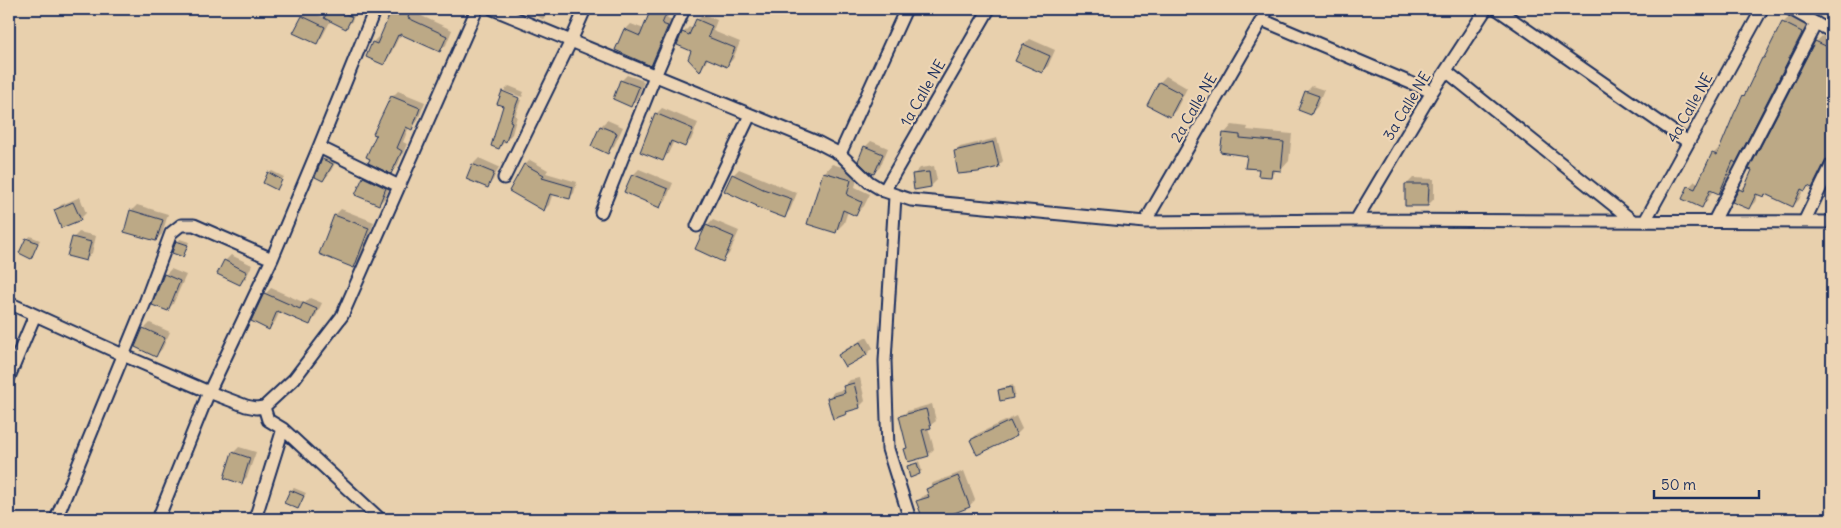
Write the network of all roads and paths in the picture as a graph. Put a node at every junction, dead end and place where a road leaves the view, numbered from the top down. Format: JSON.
{"nodes":[{"id":1,"x":375,"y":9,"type":"edge"},
{"id":2,"x":476,"y":9,"type":"edge"},
{"id":3,"x":494,"y":9,"type":"edge"},
{"id":4,"x":584,"y":9,"type":"edge"},
{"id":5,"x":684,"y":9,"type":"edge"},
{"id":6,"x":906,"y":9,"type":"edge"},
{"id":7,"x":989,"y":9,"type":"edge"},
{"id":8,"x":1497,"y":9,"type":"edge"},
{"id":9,"x":1762,"y":9,"type":"edge"},
{"id":10,"x":1790,"y":9,"type":"edge"},
{"id":11,"x":1481,"y":10,"type":"edge"},
{"id":12,"x":1263,"y":12,"type":"edge"},
{"id":13,"x":1816,"y":23,"type":"junction"},
{"id":14,"x":1832,"y":32,"type":"edge"},
{"id":15,"x":571,"y":41,"type":"junction"},
{"id":16,"x":1446,"y":71,"type":"junction"},
{"id":17,"x":655,"y":76,"type":"junction"},
{"id":18,"x":1432,"y":92,"type":"junction"},
{"id":19,"x":750,"y":115,"type":"junction"},
{"id":20,"x":1688,"y":142,"type":"junction"},
{"id":21,"x":320,"y":147,"type":"junction"},
{"id":22,"x":840,"y":154,"type":"junction"},
{"id":23,"x":1832,"y":164,"type":"edge"},
{"id":24,"x":504,"y":178,"type":"dead end"},
{"id":25,"x":399,"y":186,"type":"junction"},
{"id":26,"x":884,"y":192,"type":"junction"},
{"id":27,"x":895,"y":196,"type":"junction"},
{"id":28,"x":602,"y":212,"type":"dead end"},
{"id":29,"x":1356,"y":220,"type":"junction"},
{"id":30,"x":1633,"y":221,"type":"junction"},
{"id":31,"x":1645,"y":221,"type":"junction"},
{"id":32,"x":1714,"y":221,"type":"junction"},
{"id":33,"x":1145,"y":222,"type":"junction"},
{"id":34,"x":1804,"y":222,"type":"junction"},
{"id":35,"x":1832,"y":222,"type":"edge"},
{"id":36,"x":697,"y":226,"type":"dead end"},
{"id":37,"x":272,"y":258,"type":"junction"},
{"id":38,"x":9,"y":303,"type":"edge"},
{"id":39,"x":35,"y":315,"type":"junction"},
{"id":40,"x":124,"y":355,"type":"junction"},
{"id":41,"x":9,"y":377,"type":"edge"},
{"id":42,"x":209,"y":392,"type":"junction"},
{"id":43,"x":264,"y":407,"type":"junction"},
{"id":44,"x":283,"y":429,"type":"junction"},
{"id":45,"x":369,"y":515,"type":"edge"},
{"id":46,"x":56,"y":519,"type":"edge"},
{"id":47,"x":158,"y":519,"type":"edge"},
{"id":48,"x":255,"y":519,"type":"edge"},
{"id":49,"x":380,"y":519,"type":"edge"},
{"id":50,"x":910,"y":519,"type":"edge"}],
"edges":[{"from":1,"to":21,"type":"street"},
{"from":2,"to":25,"type":"street"},
{"from":3,"to":15,"type":"street"},
{"from":4,"to":15,"type":"street"},
{"from":5,"to":17,"type":"street"},
{"from":6,"to":22,"type":"street"},
{"from":7,"to":26,"type":"street","name":"1a Calle NE"},
{"from":8,"to":20,"type":"street"},
{"from":9,"to":20,"type":"street","name":"4a Calle NE"},
{"from":10,"to":13,"type":"street"},
{"from":11,"to":16,"type":"street","name":"3a Calle NE"},
{"from":12,"to":18,"type":"street"},
{"from":12,"to":33,"type":"street","name":"2a Calle NE"},
{"from":13,"to":14,"type":"street"},
{"from":13,"to":32,"type":"street"},
{"from":15,"to":17,"type":"street"},
{"from":15,"to":24,"type":"street"},
{"from":16,"to":18,"type":"street","name":"3a Calle NE"},
{"from":16,"to":30,"type":"street"},
{"from":17,"to":19,"type":"street"},
{"from":17,"to":28,"type":"street"},
{"from":18,"to":29,"type":"street","name":"3a Calle NE"},
{"from":19,"to":22,"type":"street"},
{"from":19,"to":36,"type":"street"},
{"from":20,"to":31,"type":"street","name":"4a Calle NE"},
{"from":21,"to":25,"type":"street"},
{"from":21,"to":37,"type":"street"},
{"from":22,"to":26,"type":"street"},
{"from":23,"to":34,"type":"street"},
{"from":25,"to":43,"type":"street"},
{"from":26,"to":27,"type":"street"},
{"from":27,"to":33,"type":"street"},
{"from":27,"to":50,"type":"street"},
{"from":29,"to":30,"type":"street"},
{"from":29,"to":33,"type":"street"},
{"from":30,"to":31,"type":"street"},
{"from":31,"to":32,"type":"street"},
{"from":32,"to":34,"type":"street"},
{"from":34,"to":35,"type":"street"},
{"from":37,"to":40,"type":"street"},
{"from":37,"to":42,"type":"street"},
{"from":38,"to":39,"type":"street"},
{"from":39,"to":40,"type":"street"},
{"from":39,"to":41,"type":"street"},
{"from":40,"to":42,"type":"street"},
{"from":40,"to":46,"type":"street"},
{"from":42,"to":43,"type":"street"},
{"from":42,"to":47,"type":"street"},
{"from":43,"to":44,"type":"street"},
{"from":44,"to":45,"type":"street"},
{"from":44,"to":48,"type":"street"},
{"from":45,"to":49,"type":"street"}]}
